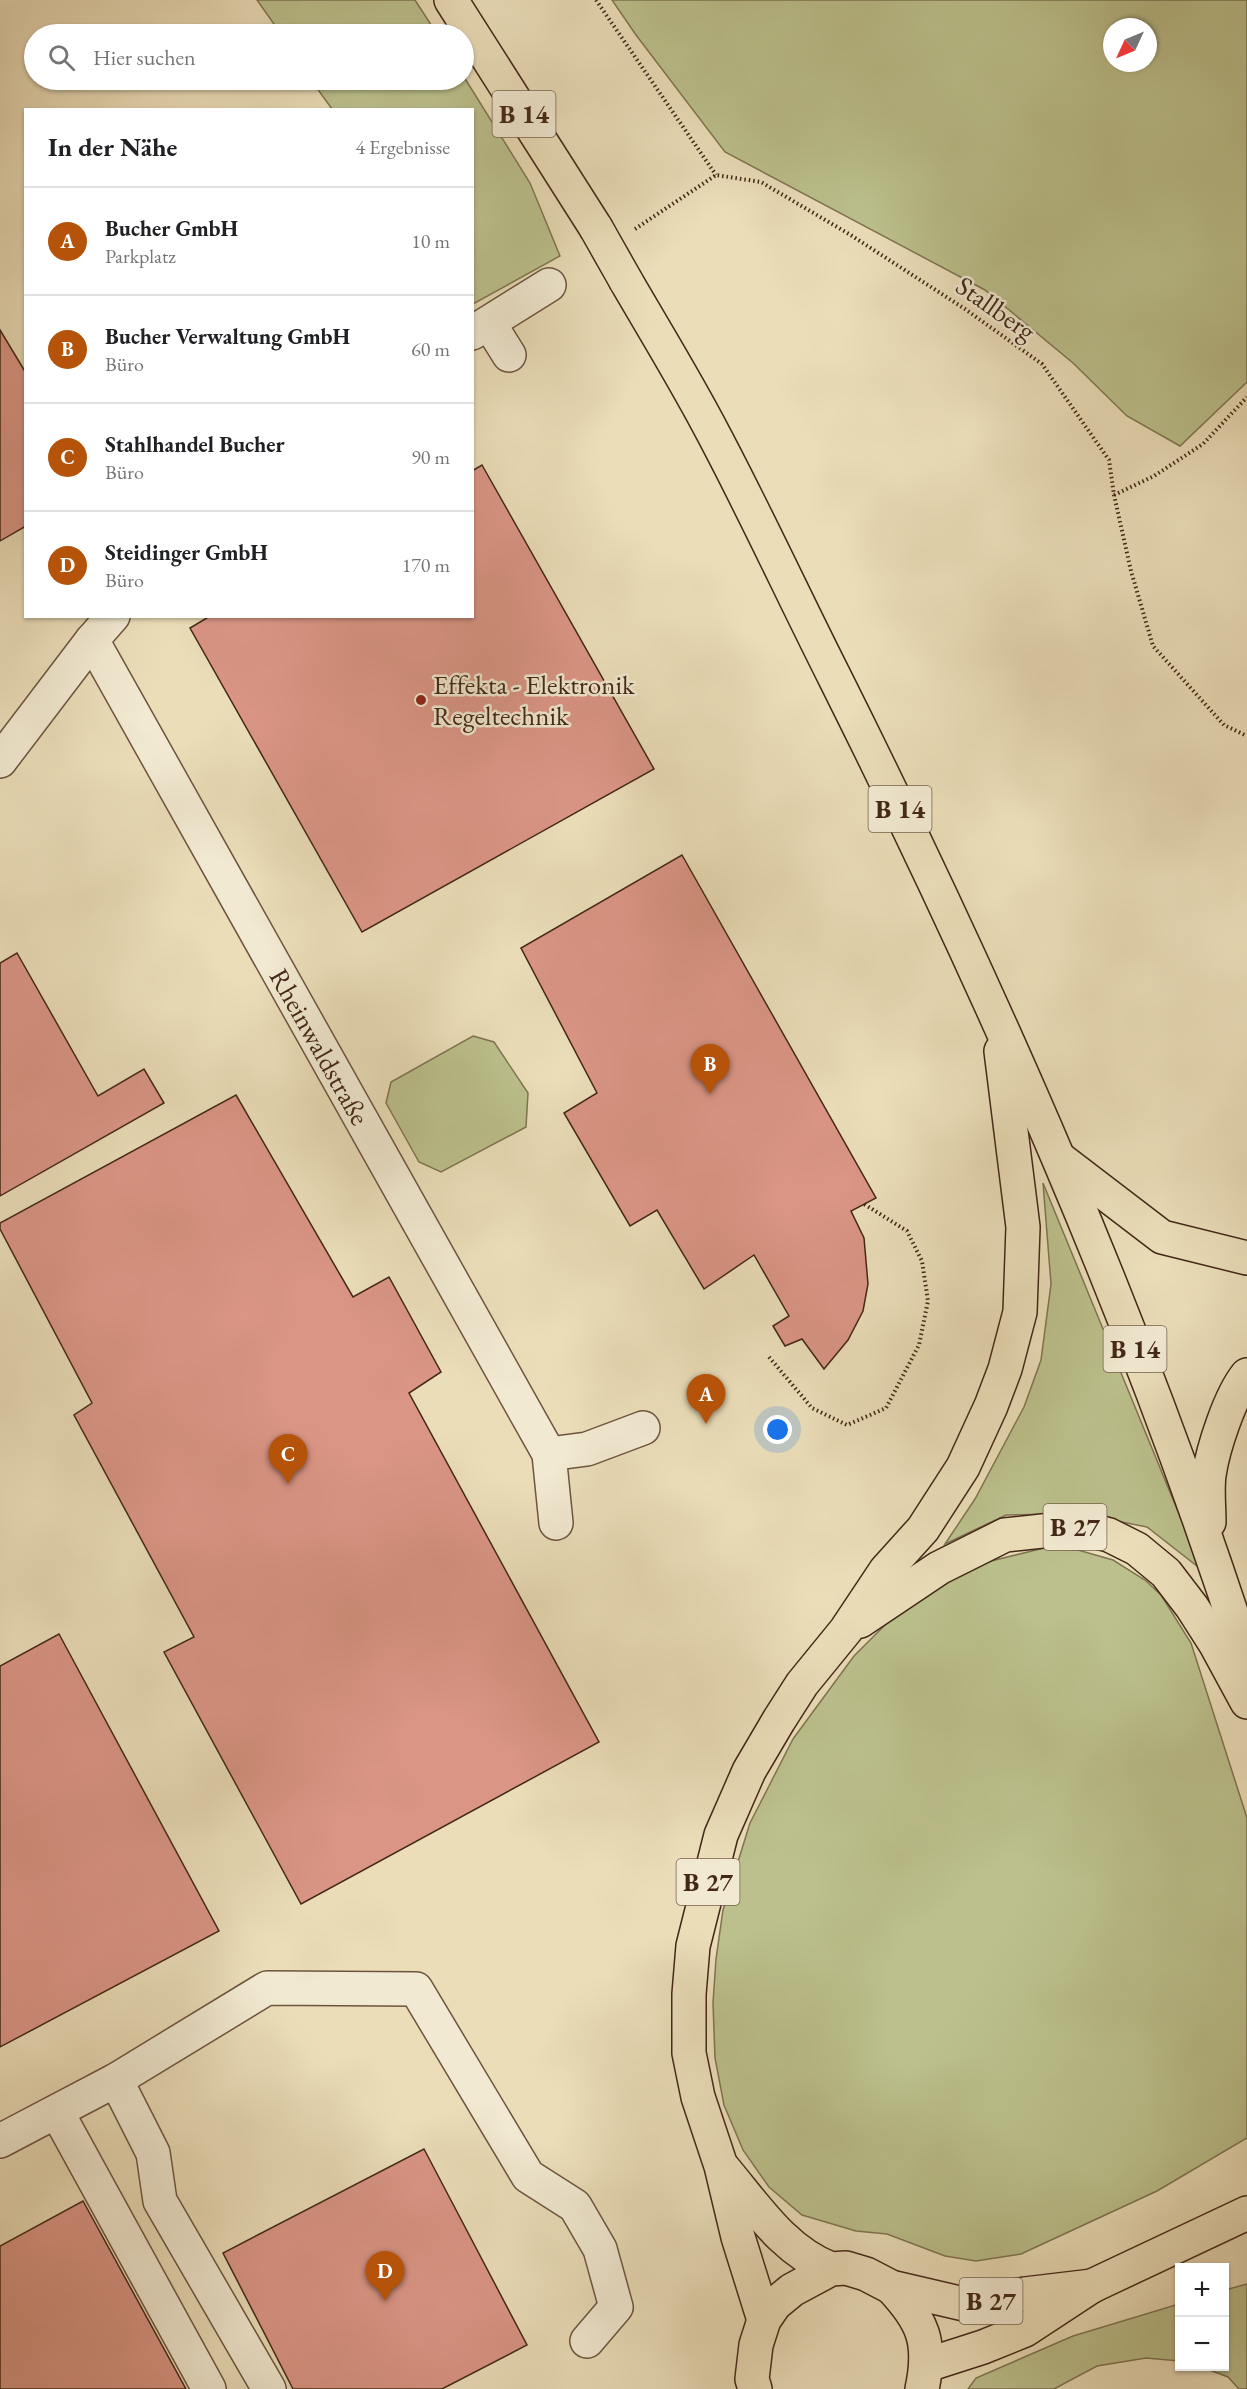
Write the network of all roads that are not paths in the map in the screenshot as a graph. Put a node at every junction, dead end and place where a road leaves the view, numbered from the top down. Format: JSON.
{"nodes":[{"id":1,"x":451,"y":0,"type":"edge"},
{"id":2,"x":466,"y":24,"type":"edge"},
{"id":3,"x":474,"y":36,"type":"edge"},
{"id":4,"x":549,"y":285,"type":"dead end"},
{"id":5,"x":481,"y":328,"type":"edge"},
{"id":6,"x":509,"y":355,"type":"dead end"},
{"id":7,"x":102,"y":628,"type":"edge"},
{"id":8,"x":0,"y":761,"type":"edge"},
{"id":9,"x":998,"y":1020,"type":"junction"},
{"id":10,"x":1059,"y":1158,"type":"junction"},
{"id":11,"x":1247,"y":1258,"type":"edge"},
{"id":12,"x":1247,"y":1375,"type":"edge"},
{"id":13,"x":643,"y":1428,"type":"dead end"},
{"id":14,"x":549,"y":1454,"type":"junction"},
{"id":15,"x":556,"y":1523,"type":"dead end"},
{"id":16,"x":1209,"y":1542,"type":"junction"},
{"id":17,"x":846,"y":1630,"type":"junction"},
{"id":18,"x":1247,"y":1661,"type":"edge"},
{"id":19,"x":1247,"y":1701,"type":"edge"},
{"id":20,"x":116,"y":2080,"type":"junction"},
{"id":21,"x":57,"y":2112,"type":"junction"},
{"id":22,"x":0,"y":2141,"type":"edge"},
{"id":23,"x":721,"y":2166,"type":"junction"},
{"id":24,"x":1247,"y":2213,"type":"edge"},
{"id":25,"x":831,"y":2269,"type":"junction"},
{"id":26,"x":1092,"y":2286,"type":"junction"},
{"id":27,"x":891,"y":2287,"type":"junction"},
{"id":28,"x":764,"y":2320,"type":"junction"},
{"id":29,"x":587,"y":2341,"type":"dead end"},
{"id":30,"x":924,"y":2377,"type":"edge"},
{"id":31,"x":209,"y":2389,"type":"edge"},
{"id":32,"x":269,"y":2389,"type":"edge"},
{"id":33,"x":755,"y":2389,"type":"edge"}],
"edges":[{"from":1,"to":2,"type":"main road","number":"B 14","bridge":true},
{"from":3,"to":9,"type":"main road","number":"B 14","bridge":true},
{"from":4,"to":5,"type":"street"},
{"from":5,"to":6,"type":"street"},
{"from":7,"to":8,"type":"street","name":"Rheinwaldstraße"},
{"from":7,"to":14,"type":"street","name":"Rheinwaldstraße"},
{"from":9,"to":10,"type":"main road","number":"B 14"},
{"from":9,"to":17,"type":"main road"},
{"from":10,"to":11,"type":"main road","number":"B 14"},
{"from":10,"to":16,"type":"main road","number":"B 14"},
{"from":12,"to":16,"type":"main road","number":"B 14"},
{"from":13,"to":14,"type":"street"},
{"from":14,"to":15,"type":"street"},
{"from":16,"to":18,"type":"main road","number":"B 14"},
{"from":17,"to":19,"type":"main road","number":"B 27"},
{"from":17,"to":23,"type":"main road","number":"B 27"},
{"from":20,"to":21,"type":"street"},
{"from":20,"to":29,"type":"street"},
{"from":20,"to":32,"type":"street"},
{"from":21,"to":22,"type":"street"},
{"from":21,"to":31,"type":"street"},
{"from":23,"to":25,"type":"main road","number":"B 27"},
{"from":23,"to":28,"type":"main road"},
{"from":24,"to":26,"type":"main road","number":"B 27"},
{"from":25,"to":27,"type":"main road"},
{"from":25,"to":28,"type":"main road"},
{"from":26,"to":27,"type":"main road","number":"B 27"},
{"from":26,"to":30,"type":"main road","number":"B 27"},
{"from":27,"to":30,"type":"main road"},
{"from":28,"to":33,"type":"main road"}]}
